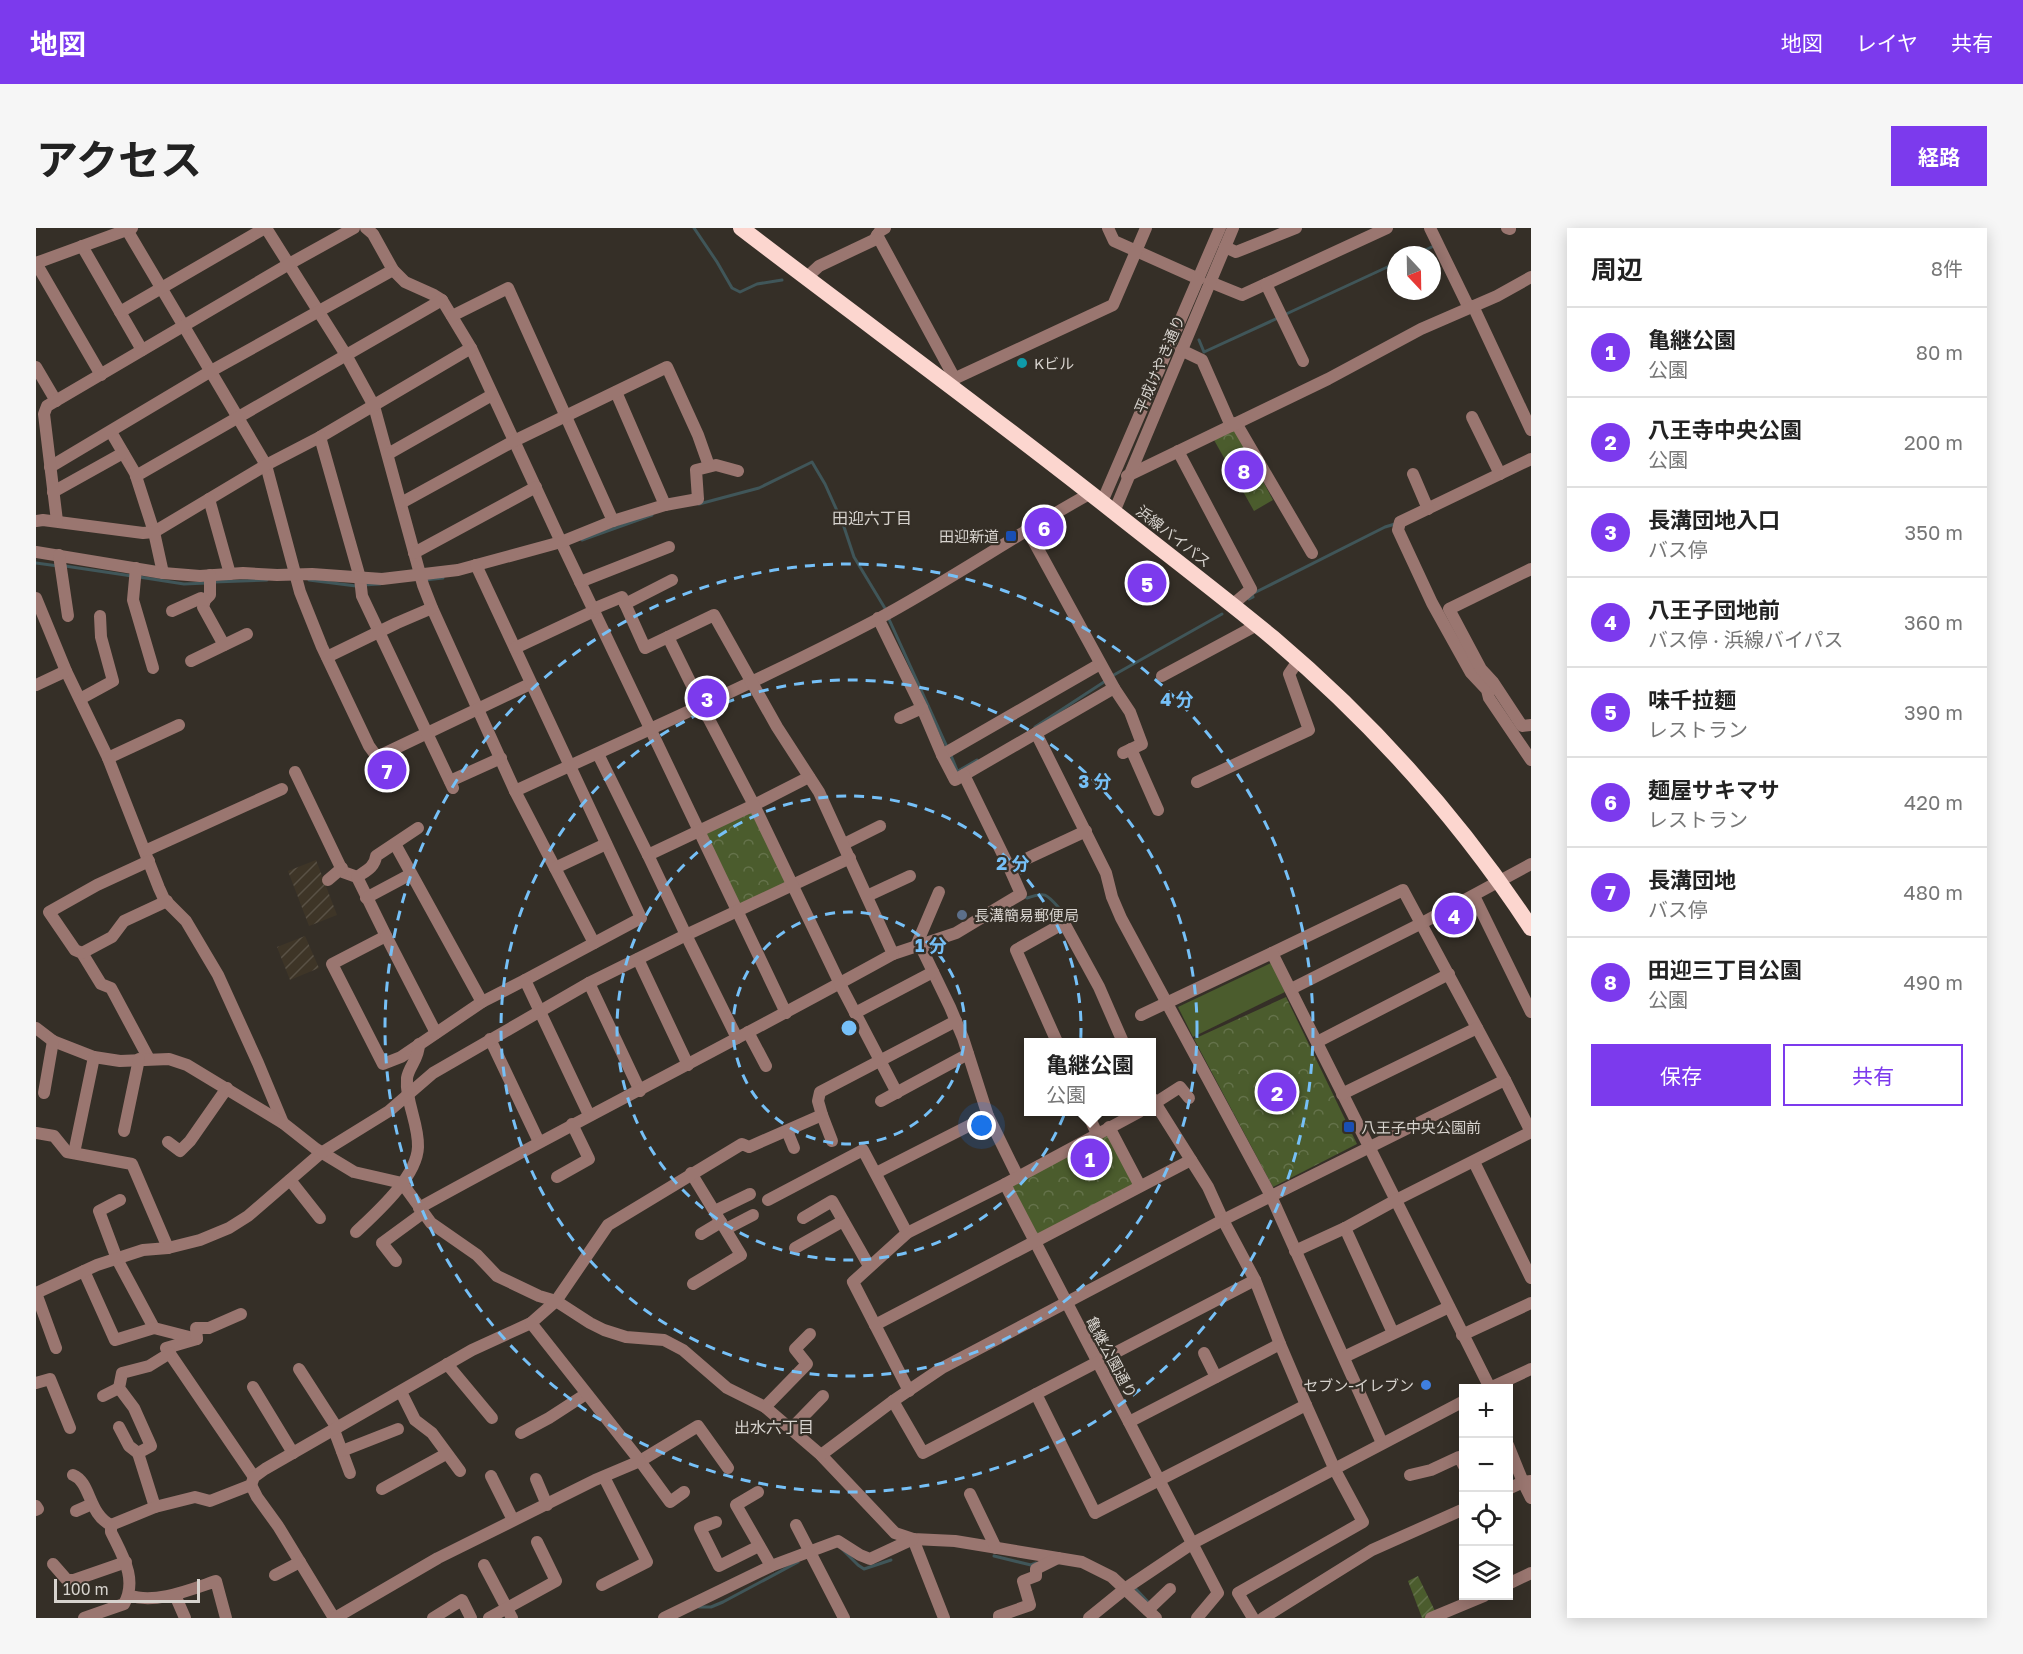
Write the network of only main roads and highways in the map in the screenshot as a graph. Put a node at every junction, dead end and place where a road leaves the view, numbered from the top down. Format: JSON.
{"nodes":[{"id":1,"x":741,"y":228,"type":"edge"},
{"id":2,"x":1531,"y":928,"type":"edge"}],
"edges":[{"from":1,"to":2,"type":"highway","name":"浜線バイパス"}]}
